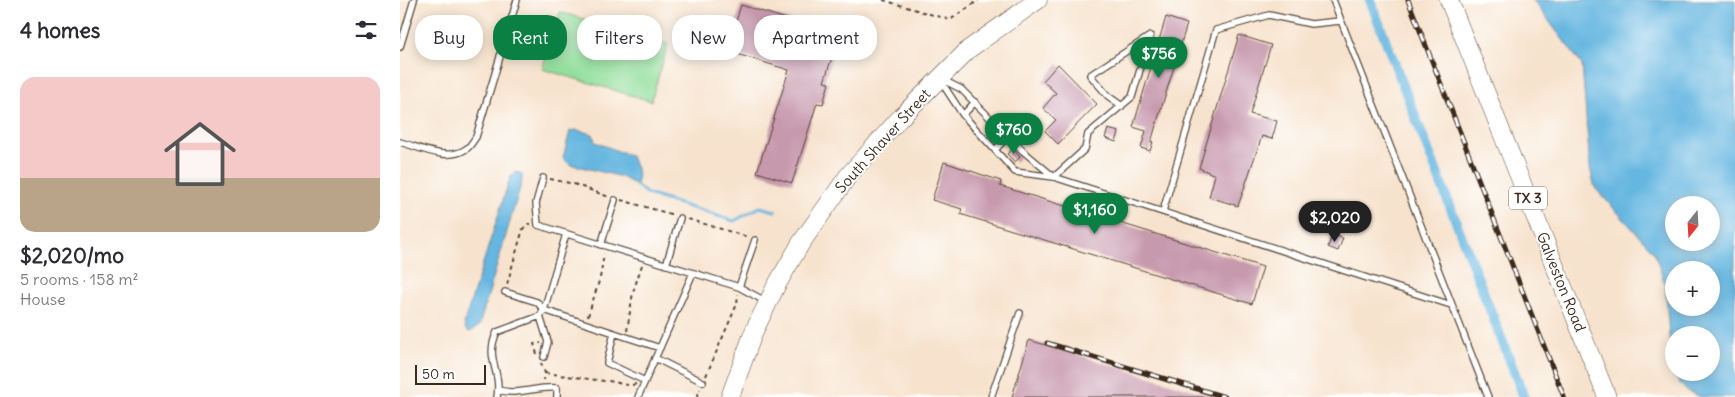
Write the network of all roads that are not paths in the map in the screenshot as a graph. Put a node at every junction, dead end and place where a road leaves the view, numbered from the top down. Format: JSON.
{"nodes":[{"id":1,"x":414,"y":0,"type":"edge"},
{"id":2,"x":517,"y":0,"type":"edge"},
{"id":3,"x":1038,"y":0,"type":"edge"},
{"id":4,"x":1333,"y":0,"type":"edge"},
{"id":5,"x":1449,"y":0,"type":"edge"},
{"id":6,"x":1340,"y":22,"type":"junction"},
{"id":7,"x":400,"y":47,"type":"edge"},
{"id":8,"x":939,"y":78,"type":"junction"},
{"id":9,"x":975,"y":102,"type":"junction"},
{"id":10,"x":1122,"y":106,"type":"junction"},
{"id":11,"x":964,"y":115,"type":"junction"},
{"id":12,"x":1008,"y":136,"type":"junction"},
{"id":13,"x":400,"y":142,"type":"edge"},
{"id":14,"x":996,"y":149,"type":"junction"},
{"id":15,"x":1054,"y":177,"type":"junction"},
{"id":16,"x":543,"y":178,"type":"road end"},
{"id":17,"x":615,"y":200,"type":"road end"},
{"id":18,"x":1163,"y":211,"type":"junction"},
{"id":19,"x":680,"y":218,"type":"road end"},
{"id":20,"x":566,"y":234,"type":"junction"},
{"id":21,"x":755,"y":240,"type":"road end"},
{"id":22,"x":604,"y":246,"type":"junction"},
{"id":23,"x":666,"y":265,"type":"junction"},
{"id":24,"x":692,"y":273,"type":"junction"},
{"id":25,"x":739,"y":287,"type":"junction"},
{"id":26,"x":505,"y":292,"type":"road end"},
{"id":27,"x":768,"y":302,"type":"junction"},
{"id":28,"x":1451,"y":305,"type":"junction"},
{"id":29,"x":544,"y":310,"type":"junction"},
{"id":30,"x":1020,"y":313,"type":"dead end"},
{"id":31,"x":540,"y":316,"type":"junction"},
{"id":32,"x":614,"y":333,"type":"junction"},
{"id":33,"x":660,"y":348,"type":"junction"},
{"id":34,"x":544,"y":357,"type":"dead end"},
{"id":35,"x":655,"y":358,"type":"junction"},
{"id":36,"x":645,"y":381,"type":"junction"},
{"id":37,"x":703,"y":382,"type":"road end"},
{"id":38,"x":497,"y":394,"type":"edge"},
{"id":39,"x":557,"y":397,"type":"edge"},
{"id":40,"x":638,"y":397,"type":"edge"},
{"id":41,"x":730,"y":397,"type":"edge"},
{"id":42,"x":990,"y":397,"type":"edge"},
{"id":43,"x":1488,"y":397,"type":"edge"},
{"id":44,"x":1607,"y":397,"type":"edge"}],
"edges":[{"from":1,"to":7,"type":"lane"},
{"from":2,"to":13,"type":"lane"},
{"from":3,"to":8,"type":"main road","name":"South Shaver Street"},
{"from":4,"to":6,"type":"lane"},
{"from":5,"to":44,"type":"main road","name":"Galveston Road","number":"TX 3"},
{"from":6,"to":18,"type":"lane"},
{"from":6,"to":28,"type":"lane"},
{"from":8,"to":9,"type":"lane"},
{"from":8,"to":11,"type":"lane"},
{"from":8,"to":27,"type":"main road","name":"South Shaver Street"},
{"from":9,"to":11,"type":"lane"},
{"from":9,"to":12,"type":"lane"},
{"from":10,"to":10,"type":"lane"},
{"from":10,"to":15,"type":"lane"},
{"from":11,"to":14,"type":"lane"},
{"from":12,"to":14,"type":"lane"},
{"from":12,"to":15,"type":"lane"},
{"from":14,"to":15,"type":"lane"},
{"from":15,"to":18,"type":"lane"},
{"from":16,"to":20,"type":"lane"},
{"from":17,"to":22,"type":"lane"},
{"from":18,"to":28,"type":"lane"},
{"from":19,"to":23,"type":"lane"},
{"from":20,"to":22,"type":"lane"},
{"from":20,"to":29,"type":"lane"},
{"from":21,"to":25,"type":"lane"},
{"from":22,"to":23,"type":"lane"},
{"from":23,"to":24,"type":"lane"},
{"from":24,"to":25,"type":"lane"},
{"from":24,"to":33,"type":"lane"},
{"from":25,"to":27,"type":"lane"},
{"from":26,"to":29,"type":"lane"},
{"from":27,"to":41,"type":"main road","name":"South Shaver Street"},
{"from":28,"to":43,"type":"lane"},
{"from":29,"to":31,"type":"lane"},
{"from":29,"to":32,"type":"lane"},
{"from":30,"to":42,"type":"lane"},
{"from":31,"to":34,"type":"lane"},
{"from":31,"to":38,"type":"lane"},
{"from":32,"to":33,"type":"lane"},
{"from":32,"to":36,"type":"lane"},
{"from":33,"to":35,"type":"lane"},
{"from":35,"to":36,"type":"lane"},
{"from":35,"to":37,"type":"lane"},
{"from":36,"to":40,"type":"lane"},
{"from":38,"to":39,"type":"lane"}]}
